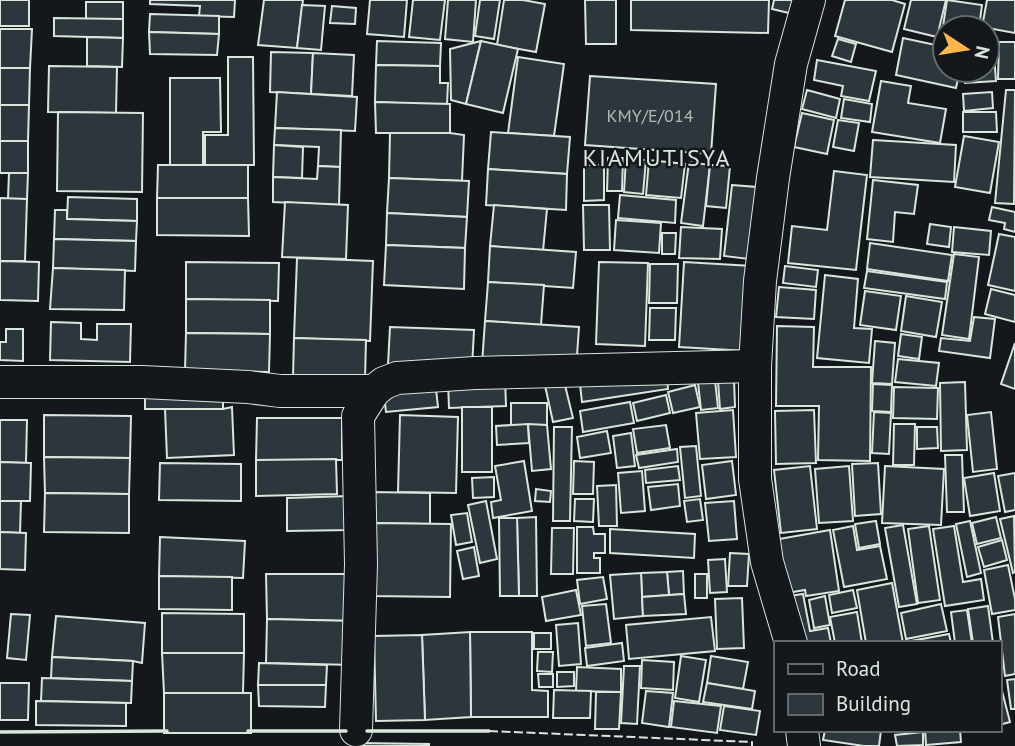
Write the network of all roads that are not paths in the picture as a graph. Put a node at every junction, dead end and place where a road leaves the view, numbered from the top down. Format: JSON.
{"nodes":[{"id":1,"x":809,"y":0,"type":"edge"},
{"id":2,"x":755,"y":366,"type":"junction"},
{"id":3,"x":0,"y":382,"type":"edge"},
{"id":4,"x":374,"y":391,"type":"junction"},
{"id":5,"x":791,"y":641,"type":"edge"},
{"id":6,"x":356,"y":730,"type":"dead end"}],
"edges":[{"from":1,"to":2,"type":"street"},
{"from":2,"to":4,"type":"street"},
{"from":2,"to":5,"type":"street"},
{"from":3,"to":4,"type":"street"},
{"from":4,"to":6,"type":"street"}]}
